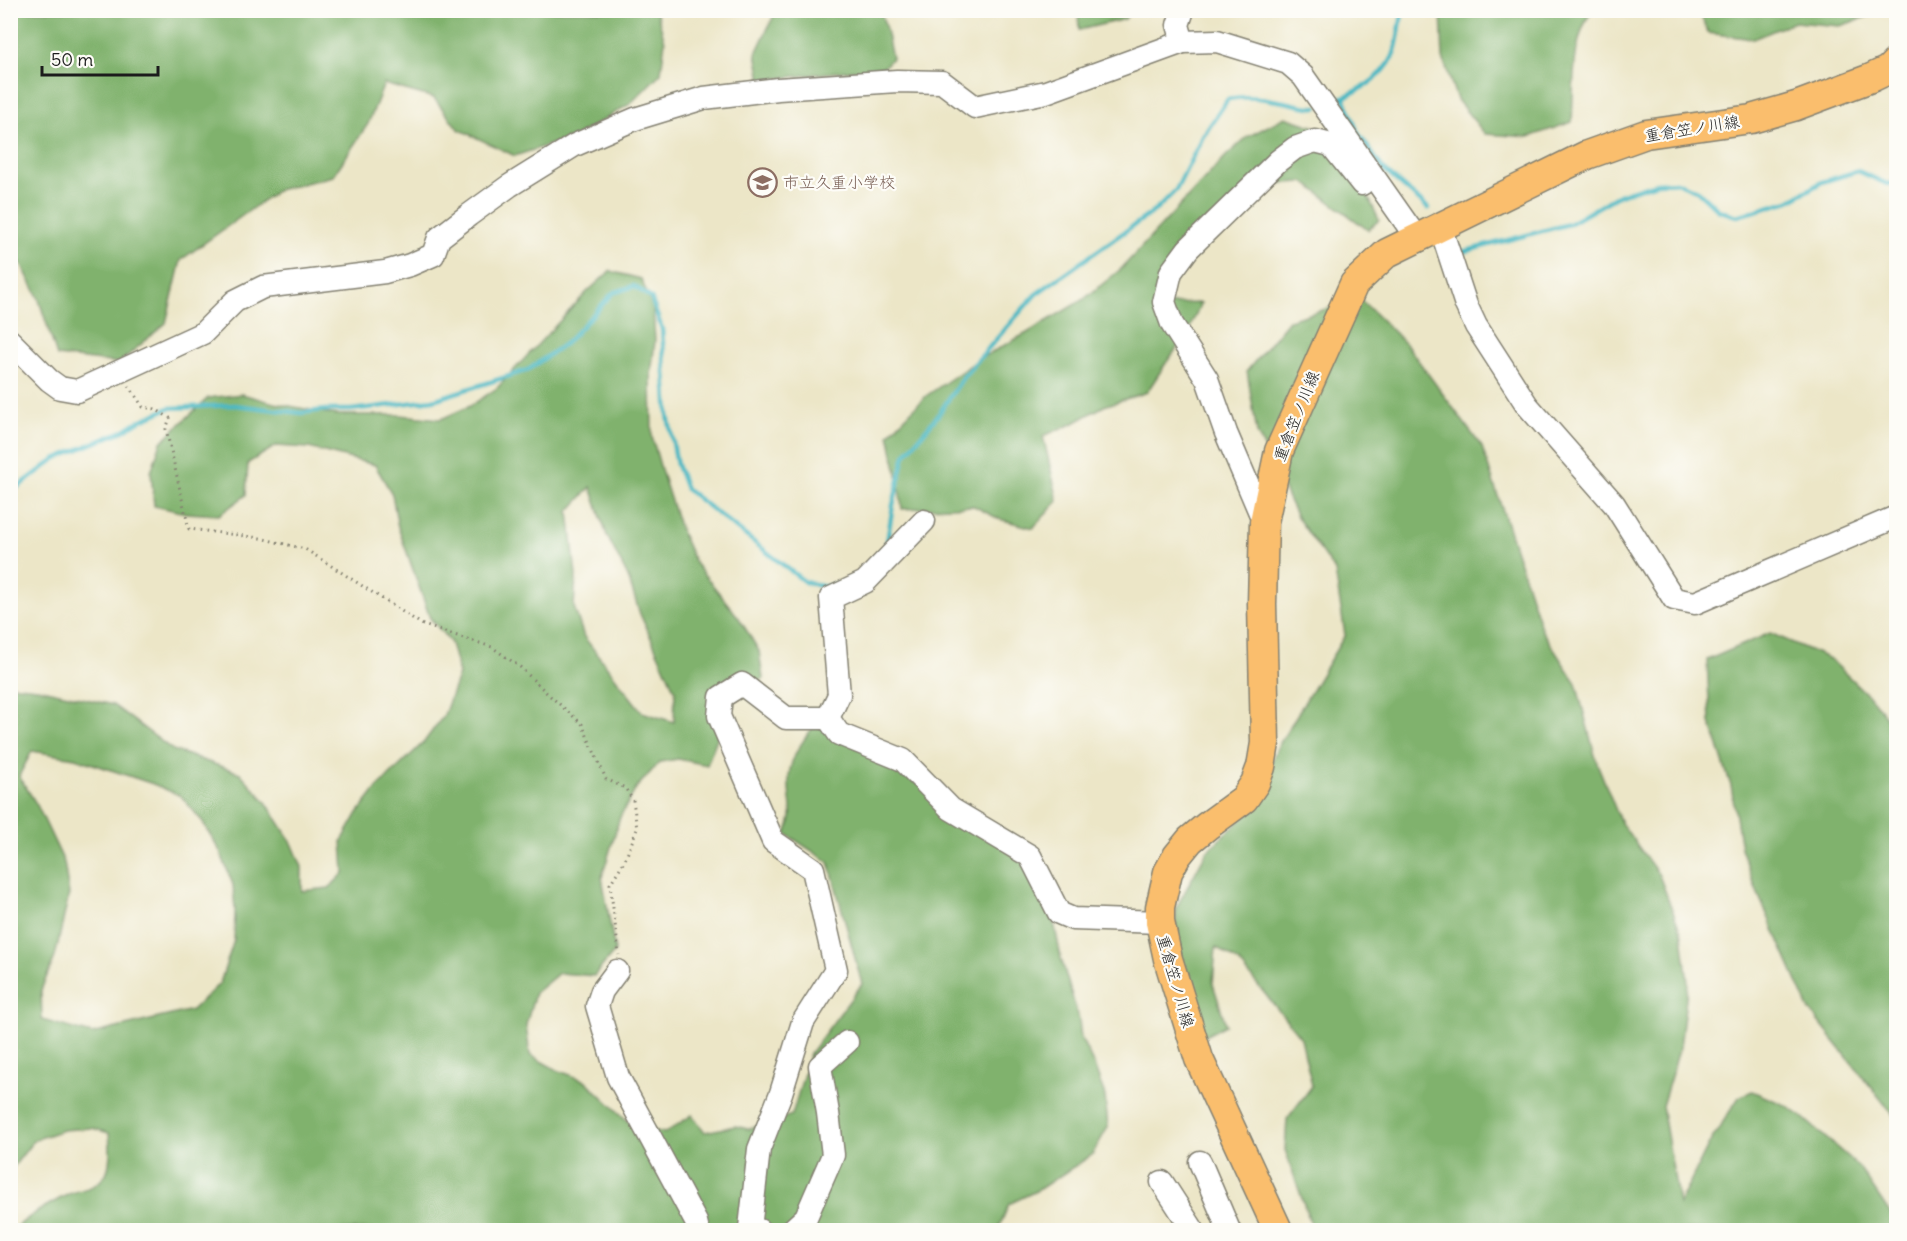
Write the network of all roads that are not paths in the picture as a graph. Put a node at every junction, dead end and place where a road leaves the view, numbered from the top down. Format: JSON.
{"nodes":[{"id":1,"x":1183,"y":10,"type":"edge"},
{"id":2,"x":1183,"y":42,"type":"junction"},
{"id":3,"x":1896,"y":62,"type":"edge"},
{"id":4,"x":1428,"y":232,"type":"junction"},
{"id":5,"x":10,"y":342,"type":"edge"},
{"id":6,"x":1896,"y":517,"type":"edge"},
{"id":7,"x":924,"y":521,"type":"dead end"},
{"id":8,"x":1263,"y":522,"type":"junction"},
{"id":9,"x":828,"y":718,"type":"junction"},
{"id":10,"x":1160,"y":922,"type":"junction"},
{"id":11,"x":617,"y":971,"type":"road end"},
{"id":12,"x":847,"y":1042,"type":"dead end"},
{"id":13,"x":1200,"y":1162,"type":"dead end"},
{"id":14,"x":1162,"y":1182,"type":"dead end"},
{"id":15,"x":698,"y":1230,"type":"edge"},
{"id":16,"x":759,"y":1230,"type":"edge"},
{"id":17,"x":792,"y":1230,"type":"edge"},
{"id":18,"x":1193,"y":1230,"type":"edge"},
{"id":19,"x":1229,"y":1230,"type":"edge"},
{"id":20,"x":1278,"y":1230,"type":"edge"}],
"edges":[{"from":1,"to":2,"type":"street"},
{"from":2,"to":4,"type":"street"},
{"from":2,"to":5,"type":"street"},
{"from":3,"to":4,"type":"main road","name":"重倉笠ノ川線"},
{"from":4,"to":6,"type":"street"},
{"from":4,"to":8,"type":"main road","name":"重倉笠ノ川線"},
{"from":4,"to":8,"type":"street"},
{"from":7,"to":9,"type":"street"},
{"from":8,"to":10,"type":"main road","name":"重倉笠ノ川線"},
{"from":9,"to":10,"type":"street"},
{"from":9,"to":16,"type":"street"},
{"from":10,"to":20,"type":"main road","name":"重倉笠ノ川線"},
{"from":11,"to":15,"type":"street"},
{"from":12,"to":17,"type":"street"},
{"from":13,"to":19,"type":"street"},
{"from":14,"to":18,"type":"street"}]}
